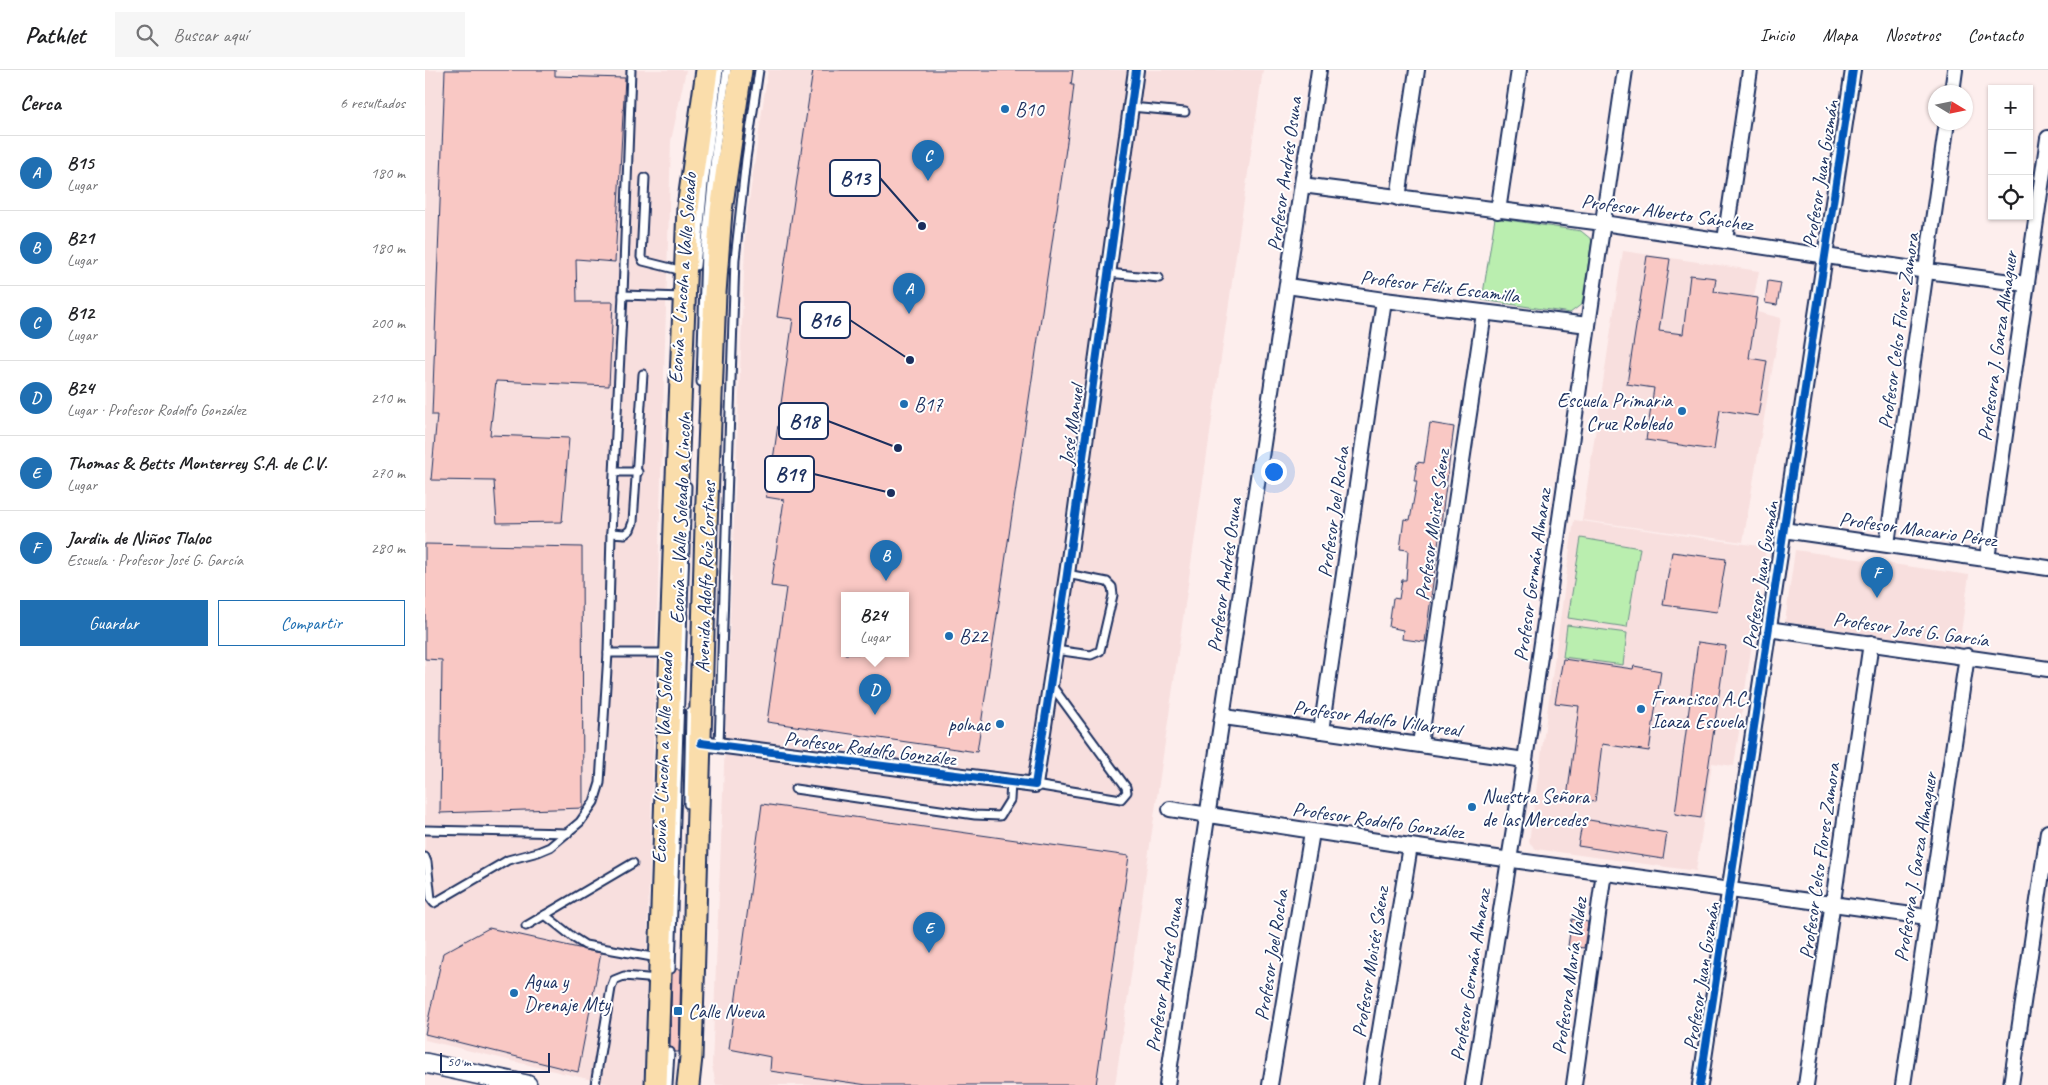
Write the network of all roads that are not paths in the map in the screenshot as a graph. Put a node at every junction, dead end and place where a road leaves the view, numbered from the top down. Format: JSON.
{"nodes":[{"id":1,"x":631,"y":70,"type":"edge"},
{"id":2,"x":707,"y":70,"type":"edge"},
{"id":3,"x":719,"y":70,"type":"edge"},
{"id":4,"x":727,"y":70,"type":"edge"},
{"id":5,"x":741,"y":70,"type":"edge"},
{"id":6,"x":759,"y":70,"type":"edge"},
{"id":7,"x":1137,"y":70,"type":"edge"},
{"id":8,"x":1319,"y":70,"type":"edge"},
{"id":9,"x":1417,"y":70,"type":"edge"},
{"id":10,"x":1519,"y":70,"type":"edge"},
{"id":11,"x":1625,"y":70,"type":"edge"},
{"id":12,"x":1749,"y":70,"type":"edge"},
{"id":13,"x":1853,"y":70,"type":"edge"},
{"id":14,"x":1955,"y":70,"type":"edge"},
{"id":15,"x":1953,"y":85,"type":"edge"},
{"id":16,"x":1131,"y":107,"type":"junction"},
{"id":17,"x":1185,"y":112,"type":"dead end"},
{"id":18,"x":1946,"y":130,"type":"edge"},
{"id":19,"x":2048,"y":138,"type":"edge"},
{"id":20,"x":645,"y":178,"type":"dead end"},
{"id":21,"x":1302,"y":185,"type":"junction"},
{"id":22,"x":1398,"y":198,"type":"junction"},
{"id":23,"x":1498,"y":211,"type":"junction"},
{"id":24,"x":1603,"y":223,"type":"junction"},
{"id":25,"x":1725,"y":240,"type":"junction"},
{"id":26,"x":1823,"y":255,"type":"junction"},
{"id":27,"x":1927,"y":271,"type":"junction"},
{"id":28,"x":690,"y":274,"type":"junction"},
{"id":29,"x":1108,"y":274,"type":"junction"},
{"id":30,"x":1159,"y":278,"type":"dead end"},
{"id":31,"x":2026,"y":284,"type":"junction"},
{"id":32,"x":1287,"y":286,"type":"junction"},
{"id":33,"x":623,"y":295,"type":"junction"},
{"id":34,"x":685,"y":297,"type":"junction"},
{"id":35,"x":1384,"y":300,"type":"junction"},
{"id":36,"x":1484,"y":313,"type":"junction"},
{"id":37,"x":1588,"y":325,"type":"junction"},
{"id":38,"x":643,"y":374,"type":"dead end"},
{"id":39,"x":701,"y":389,"type":"dead end"},
{"id":40,"x":615,"y":472,"type":"junction"},
{"id":41,"x":638,"y":472,"type":"junction"},
{"id":42,"x":688,"y":474,"type":"dead end"},
{"id":43,"x":1783,"y":530,"type":"junction"},
{"id":44,"x":611,"y":533,"type":"junction"},
{"id":45,"x":1887,"y":544,"type":"junction"},
{"id":46,"x":1987,"y":559,"type":"junction"},
{"id":47,"x":2048,"y":568,"type":"edge"},
{"id":48,"x":1067,"y":574,"type":"junction"},
{"id":49,"x":1768,"y":629,"type":"junction"},
{"id":50,"x":1871,"y":643,"type":"junction"},
{"id":51,"x":1055,"y":650,"type":"junction"},
{"id":52,"x":608,"y":653,"type":"junction"},
{"id":53,"x":671,"y":653,"type":"junction"},
{"id":54,"x":1967,"y":656,"type":"junction"},
{"id":55,"x":2048,"y":669,"type":"edge"},
{"id":56,"x":1050,"y":684,"type":"junction"},
{"id":57,"x":690,"y":709,"type":"dead end"},
{"id":58,"x":1224,"y":717,"type":"junction"},
{"id":59,"x":1321,"y":731,"type":"junction"},
{"id":60,"x":710,"y":744,"type":"junction"},
{"id":61,"x":1420,"y":744,"type":"junction"},
{"id":62,"x":1525,"y":760,"type":"junction"},
{"id":63,"x":1011,"y":782,"type":"junction"},
{"id":64,"x":1035,"y":785,"type":"junction"},
{"id":65,"x":795,"y":789,"type":"dead end"},
{"id":66,"x":1170,"y":809,"type":"dead end"},
{"id":67,"x":1209,"y":814,"type":"junction"},
{"id":68,"x":687,"y":815,"type":"dead end"},
{"id":69,"x":425,"y":830,"type":"edge"},
{"id":70,"x":1312,"y":832,"type":"junction"},
{"id":71,"x":2048,"y":832,"type":"edge"},
{"id":72,"x":568,"y":833,"type":"junction"},
{"id":73,"x":1410,"y":846,"type":"junction"},
{"id":74,"x":425,"y":857,"type":"edge"},
{"id":75,"x":1509,"y":858,"type":"junction"},
{"id":76,"x":633,"y":863,"type":"dead end"},
{"id":77,"x":1604,"y":872,"type":"junction"},
{"id":78,"x":1731,"y":890,"type":"junction"},
{"id":79,"x":1833,"y":904,"type":"junction"},
{"id":80,"x":545,"y":915,"type":"junction"},
{"id":81,"x":1927,"y":917,"type":"junction"},
{"id":82,"x":526,"y":926,"type":"dead end"},
{"id":83,"x":664,"y":969,"type":"junction"},
{"id":84,"x":670,"y":1052,"type":"dead end"},
{"id":85,"x":687,"y":1055,"type":"junction"},
{"id":86,"x":425,"y":1063,"type":"edge"},
{"id":87,"x":527,"y":1085,"type":"edge"},
{"id":88,"x":595,"y":1085,"type":"edge"},
{"id":89,"x":656,"y":1085,"type":"edge"},
{"id":90,"x":668,"y":1085,"type":"edge"},
{"id":91,"x":680,"y":1085,"type":"edge"},
{"id":92,"x":688,"y":1085,"type":"edge"},
{"id":93,"x":700,"y":1085,"type":"edge"},
{"id":94,"x":1167,"y":1085,"type":"edge"},
{"id":95,"x":1270,"y":1085,"type":"edge"},
{"id":96,"x":1371,"y":1085,"type":"edge"},
{"id":97,"x":1473,"y":1085,"type":"edge"},
{"id":98,"x":1574,"y":1085,"type":"edge"},
{"id":99,"x":1700,"y":1085,"type":"edge"},
{"id":100,"x":1807,"y":1085,"type":"edge"},
{"id":101,"x":1903,"y":1085,"type":"edge"},
{"id":102,"x":2011,"y":1085,"type":"edge"}],
"edges":[{"from":1,"to":33,"type":"lane"},
{"from":2,"to":28,"type":"main road","name":"Avenida Adolfo Ruíz Cortines"},
{"from":3,"to":28,"type":"lane","name":"Ecovía - Lincoln a Valle Soleado"},
{"from":4,"to":39,"type":"lane","name":"Ecovía - Valle Soleado a Lincoln"},
{"from":5,"to":60,"type":"main road","name":"Avenida Adolfo Ruíz Cortines"},
{"from":6,"to":60,"type":"lane"},
{"from":7,"to":16,"type":"street","name":"José Manuel"},
{"from":8,"to":21,"type":"street","name":"Profesor Andrés Osuna"},
{"from":9,"to":22,"type":"street"},
{"from":10,"to":23,"type":"street"},
{"from":11,"to":24,"type":"street","name":"Profesor Germán Almaraz"},
{"from":12,"to":25,"type":"street"},
{"from":13,"to":26,"type":"street","name":"Profesor Juan Guzmán"},
{"from":14,"to":15,"type":"street"},
{"from":16,"to":17,"type":"lane"},
{"from":16,"to":29,"type":"street","name":"José Manuel"},
{"from":18,"to":27,"type":"street","name":"Profesor Celso Flores Zamora"},
{"from":19,"to":31,"type":"street","name":"Profesora J. Garza Almaguer"},
{"from":20,"to":28,"type":"lane"},
{"from":21,"to":22,"type":"street","name":"Profesor Alberto Sánchez"},
{"from":21,"to":32,"type":"street","name":"Profesor Andrés Osuna"},
{"from":22,"to":23,"type":"street","name":"Profesor Alberto Sánchez"},
{"from":23,"to":24,"type":"street","name":"Profesor Alberto Sánchez"},
{"from":24,"to":25,"type":"street","name":"Profesor Alberto Sánchez"},
{"from":24,"to":37,"type":"street","name":"Profesor Germán Almaraz"},
{"from":25,"to":26,"type":"street","name":"Profesor Alberto Sánchez"},
{"from":26,"to":27,"type":"street","name":"Profesor Alberto Sánchez"},
{"from":26,"to":43,"type":"street","name":"Profesor Juan Guzmán"},
{"from":27,"to":31,"type":"street","name":"Profesor Alberto Sánchez"},
{"from":27,"to":45,"type":"street","name":"Profesor Celso Flores Zamora"},
{"from":28,"to":34,"type":"main road","name":"Avenida Adolfo Ruíz Cortines"},
{"from":29,"to":30,"type":"lane"},
{"from":29,"to":48,"type":"street","name":"José Manuel"},
{"from":31,"to":46,"type":"street","name":"Profesora J. Garza Almaguer"},
{"from":32,"to":35,"type":"street","name":"Profesor Félix Escamilla"},
{"from":32,"to":58,"type":"street","name":"Profesor Andrés Osuna"},
{"from":33,"to":34,"type":"lane"},
{"from":33,"to":40,"type":"lane"},
{"from":34,"to":53,"type":"main road","name":"Avenida Adolfo Ruíz Cortines"},
{"from":35,"to":36,"type":"street","name":"Profesor Félix Escamilla"},
{"from":35,"to":59,"type":"street","name":"Profesor Joel Rocha"},
{"from":36,"to":37,"type":"street","name":"Profesor Félix Escamilla"},
{"from":36,"to":61,"type":"street","name":"Profesor Moisés Sáenz"},
{"from":37,"to":62,"type":"street","name":"Profesor Germán Almaraz"},
{"from":38,"to":41,"type":"lane"},
{"from":40,"to":41,"type":"lane"},
{"from":40,"to":44,"type":"lane"},
{"from":41,"to":44,"type":"lane"},
{"from":42,"to":83,"type":"lane","name":"Ecovía - Lincoln a Valle Soleado"},
{"from":43,"to":45,"type":"street","name":"Profesor Macario Pérez"},
{"from":43,"to":49,"type":"street","name":"Profesor Juan Guzmán"},
{"from":44,"to":52,"type":"lane"},
{"from":45,"to":46,"type":"street","name":"Profesor Macario Pérez"},
{"from":46,"to":47,"type":"street","name":"Profesor Macario Pérez"},
{"from":48,"to":51,"type":"street","name":"José Manuel"},
{"from":48,"to":51,"type":"lane"},
{"from":49,"to":50,"type":"street","name":"Profesor José G. García"},
{"from":49,"to":78,"type":"street","name":"Profesor Juan Guzmán"},
{"from":50,"to":54,"type":"street","name":"Profesor José G. García"},
{"from":50,"to":79,"type":"street","name":"Profesor Celso Flores Zamora"},
{"from":51,"to":56,"type":"street","name":"José Manuel"},
{"from":52,"to":53,"type":"lane"},
{"from":52,"to":72,"type":"lane"},
{"from":53,"to":83,"type":"main road","name":"Avenida Adolfo Ruíz Cortines"},
{"from":54,"to":55,"type":"street","name":"Profesor José G. García"},
{"from":54,"to":81,"type":"street","name":"Profesora J. Garza Almaguer"},
{"from":56,"to":64,"type":"street","name":"José Manuel"},
{"from":56,"to":64,"type":"lane","name":"Profesor Rodolfo González"},
{"from":57,"to":68,"type":"lane"},
{"from":58,"to":59,"type":"street","name":"Profesor Adolfo Villarreal"},
{"from":58,"to":67,"type":"street","name":"Profesor Andrés Osuna"},
{"from":59,"to":61,"type":"street","name":"Profesor Adolfo Villarreal"},
{"from":60,"to":63,"type":"street","name":"Profesor Rodolfo González"},
{"from":60,"to":85,"type":"main road","name":"Avenida Adolfo Ruíz Cortines"},
{"from":61,"to":62,"type":"street","name":"Profesor Adolfo Villarreal"},
{"from":62,"to":75,"type":"street","name":"Profesor Germán Almaraz"},
{"from":63,"to":64,"type":"street","name":"Profesor Rodolfo González"},
{"from":63,"to":65,"type":"lane"},
{"from":66,"to":67,"type":"street","name":"Profesor Rodolfo González"},
{"from":67,"to":70,"type":"street","name":"Profesor Rodolfo González"},
{"from":67,"to":94,"type":"street","name":"Profesor Andrés Osuna"},
{"from":69,"to":72,"type":"lane"},
{"from":70,"to":73,"type":"street","name":"Profesor Rodolfo González"},
{"from":70,"to":95,"type":"street","name":"Profesor Joel Rocha"},
{"from":71,"to":102,"type":"street"},
{"from":72,"to":74,"type":"lane"},
{"from":73,"to":75,"type":"street","name":"Profesor Rodolfo González"},
{"from":73,"to":96,"type":"street","name":"Profesor Moisés Sáenz"},
{"from":75,"to":77,"type":"street","name":"Profesor Rodolfo González"},
{"from":75,"to":97,"type":"street","name":"Profesor Germán Almaraz"},
{"from":76,"to":80,"type":"lane"},
{"from":77,"to":78,"type":"street","name":"Profesor Rodolfo González"},
{"from":77,"to":98,"type":"street","name":"Profesora María Valdez"},
{"from":78,"to":79,"type":"street","name":"Profesor Rodolfo González"},
{"from":78,"to":99,"type":"street","name":"Profesor Juan Guzmán"},
{"from":79,"to":81,"type":"street","name":"Profesor Rodolfo González"},
{"from":79,"to":100,"type":"street","name":"Profesor Celso Flores Zamora"},
{"from":80,"to":82,"type":"lane"},
{"from":80,"to":83,"type":"lane"},
{"from":81,"to":101,"type":"street","name":"Profesora J. Garza Almaguer"},
{"from":83,"to":88,"type":"lane"},
{"from":83,"to":89,"type":"main road","name":"Avenida Adolfo Ruíz Cortines"},
{"from":84,"to":90,"type":"lane"},
{"from":85,"to":91,"type":"lane"},
{"from":85,"to":92,"type":"main road","name":"Avenida Adolfo Ruíz Cortines"},
{"from":85,"to":93,"type":"main road"},
{"from":86,"to":87,"type":"street"}]}
